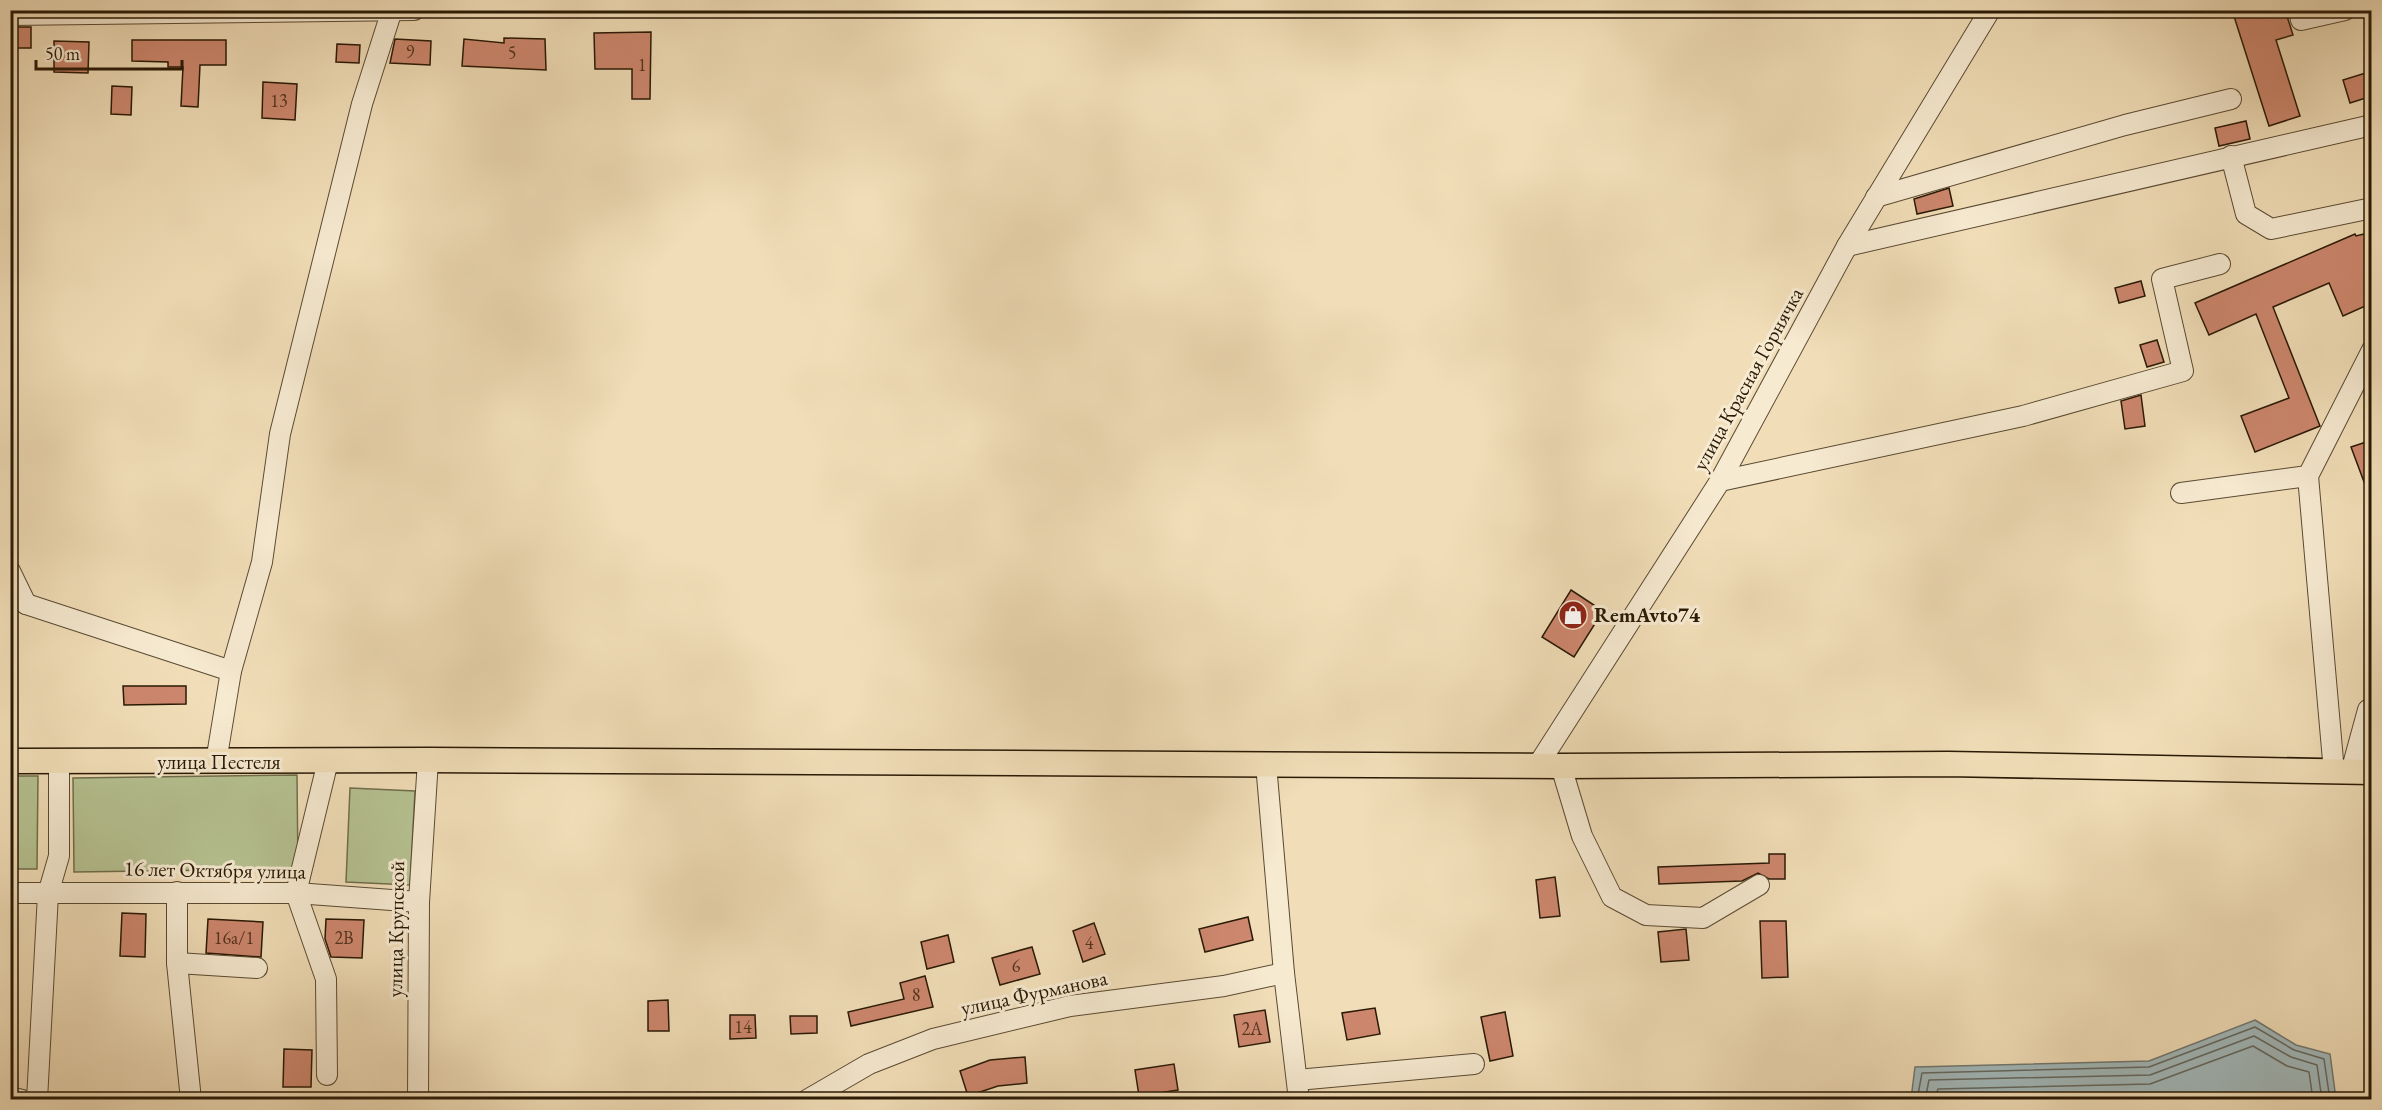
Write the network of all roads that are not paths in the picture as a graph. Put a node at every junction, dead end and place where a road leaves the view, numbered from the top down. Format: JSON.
{"nodes":[{"id":1,"x":414,"y":10,"type":"edge"},
{"id":2,"x":1990,"y":10,"type":"edge"},
{"id":3,"x":2299,"y":10,"type":"edge"},
{"id":4,"x":2345,"y":10,"type":"edge"},
{"id":5,"x":392,"y":11,"type":"edge"},
{"id":6,"x":10,"y":15,"type":"edge"},
{"id":7,"x":2231,"y":99,"type":"dead end"},
{"id":8,"x":2372,"y":125,"type":"edge"},
{"id":9,"x":2231,"y":156,"type":"junction"},
{"id":10,"x":1876,"y":198,"type":"junction"},
{"id":11,"x":2372,"y":208,"type":"edge"},
{"id":12,"x":1847,"y":246,"type":"junction"},
{"id":13,"x":2220,"y":264,"type":"dead end"},
{"id":14,"x":2372,"y":350,"type":"edge"},
{"id":15,"x":2308,"y":476,"type":"junction"},
{"id":16,"x":1720,"y":481,"type":"junction"},
{"id":17,"x":2181,"y":493,"type":"dead end"},
{"id":18,"x":10,"y":571,"type":"edge"},
{"id":19,"x":18,"y":608,"type":"edge"},
{"id":20,"x":231,"y":671,"type":"junction"},
{"id":21,"x":2372,"y":709,"type":"edge"},
{"id":22,"x":428,"y":760,"type":"junction"},
{"id":23,"x":10,"y":761,"type":"edge"},
{"id":24,"x":328,"y":761,"type":"junction"},
{"id":25,"x":59,"y":762,"type":"junction"},
{"id":26,"x":216,"y":762,"type":"junction"},
{"id":27,"x":1266,"y":764,"type":"junction"},
{"id":28,"x":1550,"y":765,"type":"junction"},
{"id":29,"x":2356,"y":772,"type":"edge"},
{"id":30,"x":1759,"y":885,"type":"dead end"},
{"id":31,"x":177,"y":891,"type":"junction"},
{"id":32,"x":10,"y":893,"type":"edge"},
{"id":33,"x":296,"y":893,"type":"junction"},
{"id":34,"x":48,"y":894,"type":"junction"},
{"id":35,"x":419,"y":902,"type":"junction"},
{"id":36,"x":177,"y":963,"type":"junction"},
{"id":37,"x":257,"y":968,"type":"dead end"},
{"id":38,"x":1284,"y":973,"type":"junction"},
{"id":39,"x":1474,"y":1064,"type":"dead end"},
{"id":40,"x":327,"y":1075,"type":"dead end"},
{"id":41,"x":1298,"y":1090,"type":"edge"},
{"id":42,"x":10,"y":1097,"type":"edge"},
{"id":43,"x":22,"y":1100,"type":"edge"},
{"id":44,"x":37,"y":1100,"type":"edge"},
{"id":45,"x":191,"y":1100,"type":"edge"},
{"id":46,"x":418,"y":1100,"type":"edge"},
{"id":47,"x":807,"y":1100,"type":"edge"}],
"edges":[{"from":1,"to":5,"type":"street"},
{"from":2,"to":10,"type":"street","name":"улица Красная Горнячка"},
{"from":3,"to":4,"type":"street"},
{"from":5,"to":6,"type":"street"},
{"from":5,"to":20,"type":"street"},
{"from":7,"to":10,"type":"street"},
{"from":8,"to":9,"type":"street"},
{"from":9,"to":11,"type":"street"},
{"from":9,"to":12,"type":"street"},
{"from":10,"to":12,"type":"street","name":"улица Красная Горнячка"},
{"from":12,"to":16,"type":"street","name":"улица Красная Горнячка"},
{"from":13,"to":16,"type":"street"},
{"from":14,"to":15,"type":"street"},
{"from":15,"to":17,"type":"street"},
{"from":15,"to":29,"type":"street"},
{"from":16,"to":28,"type":"street","name":"улица Красная Горнячка"},
{"from":18,"to":19,"type":"street"},
{"from":19,"to":20,"type":"street"},
{"from":20,"to":26,"type":"street"},
{"from":21,"to":29,"type":"street"},
{"from":22,"to":24,"type":"main road","name":"улица Пестеля"},
{"from":22,"to":27,"type":"main road","name":"улица Пестеля"},
{"from":22,"to":35,"type":"street","name":"улица Крупской"},
{"from":23,"to":25,"type":"main road","name":"улица Пестеля"},
{"from":24,"to":26,"type":"main road","name":"улица Пестеля"},
{"from":24,"to":33,"type":"street"},
{"from":25,"to":26,"type":"main road","name":"улица Пестеля"},
{"from":25,"to":34,"type":"street"},
{"from":27,"to":28,"type":"main road","name":"улица Пестеля"},
{"from":27,"to":38,"type":"street"},
{"from":28,"to":29,"type":"main road","name":"улица Пестеля"},
{"from":28,"to":30,"type":"street"},
{"from":31,"to":33,"type":"street","name":"16 лет Октября улица"},
{"from":31,"to":34,"type":"street","name":"16 лет Октября улица"},
{"from":31,"to":36,"type":"street"},
{"from":32,"to":34,"type":"street","name":"16 лет Октября улица"},
{"from":33,"to":35,"type":"street","name":"16 лет Октября улица"},
{"from":33,"to":40,"type":"street"},
{"from":34,"to":44,"type":"street"},
{"from":35,"to":46,"type":"street","name":"улица Крупской"},
{"from":36,"to":37,"type":"street"},
{"from":36,"to":45,"type":"street"},
{"from":38,"to":41,"type":"street"},
{"from":38,"to":47,"type":"street","name":"улица Фурманова"},
{"from":39,"to":41,"type":"street"},
{"from":42,"to":43,"type":"street"}]}
